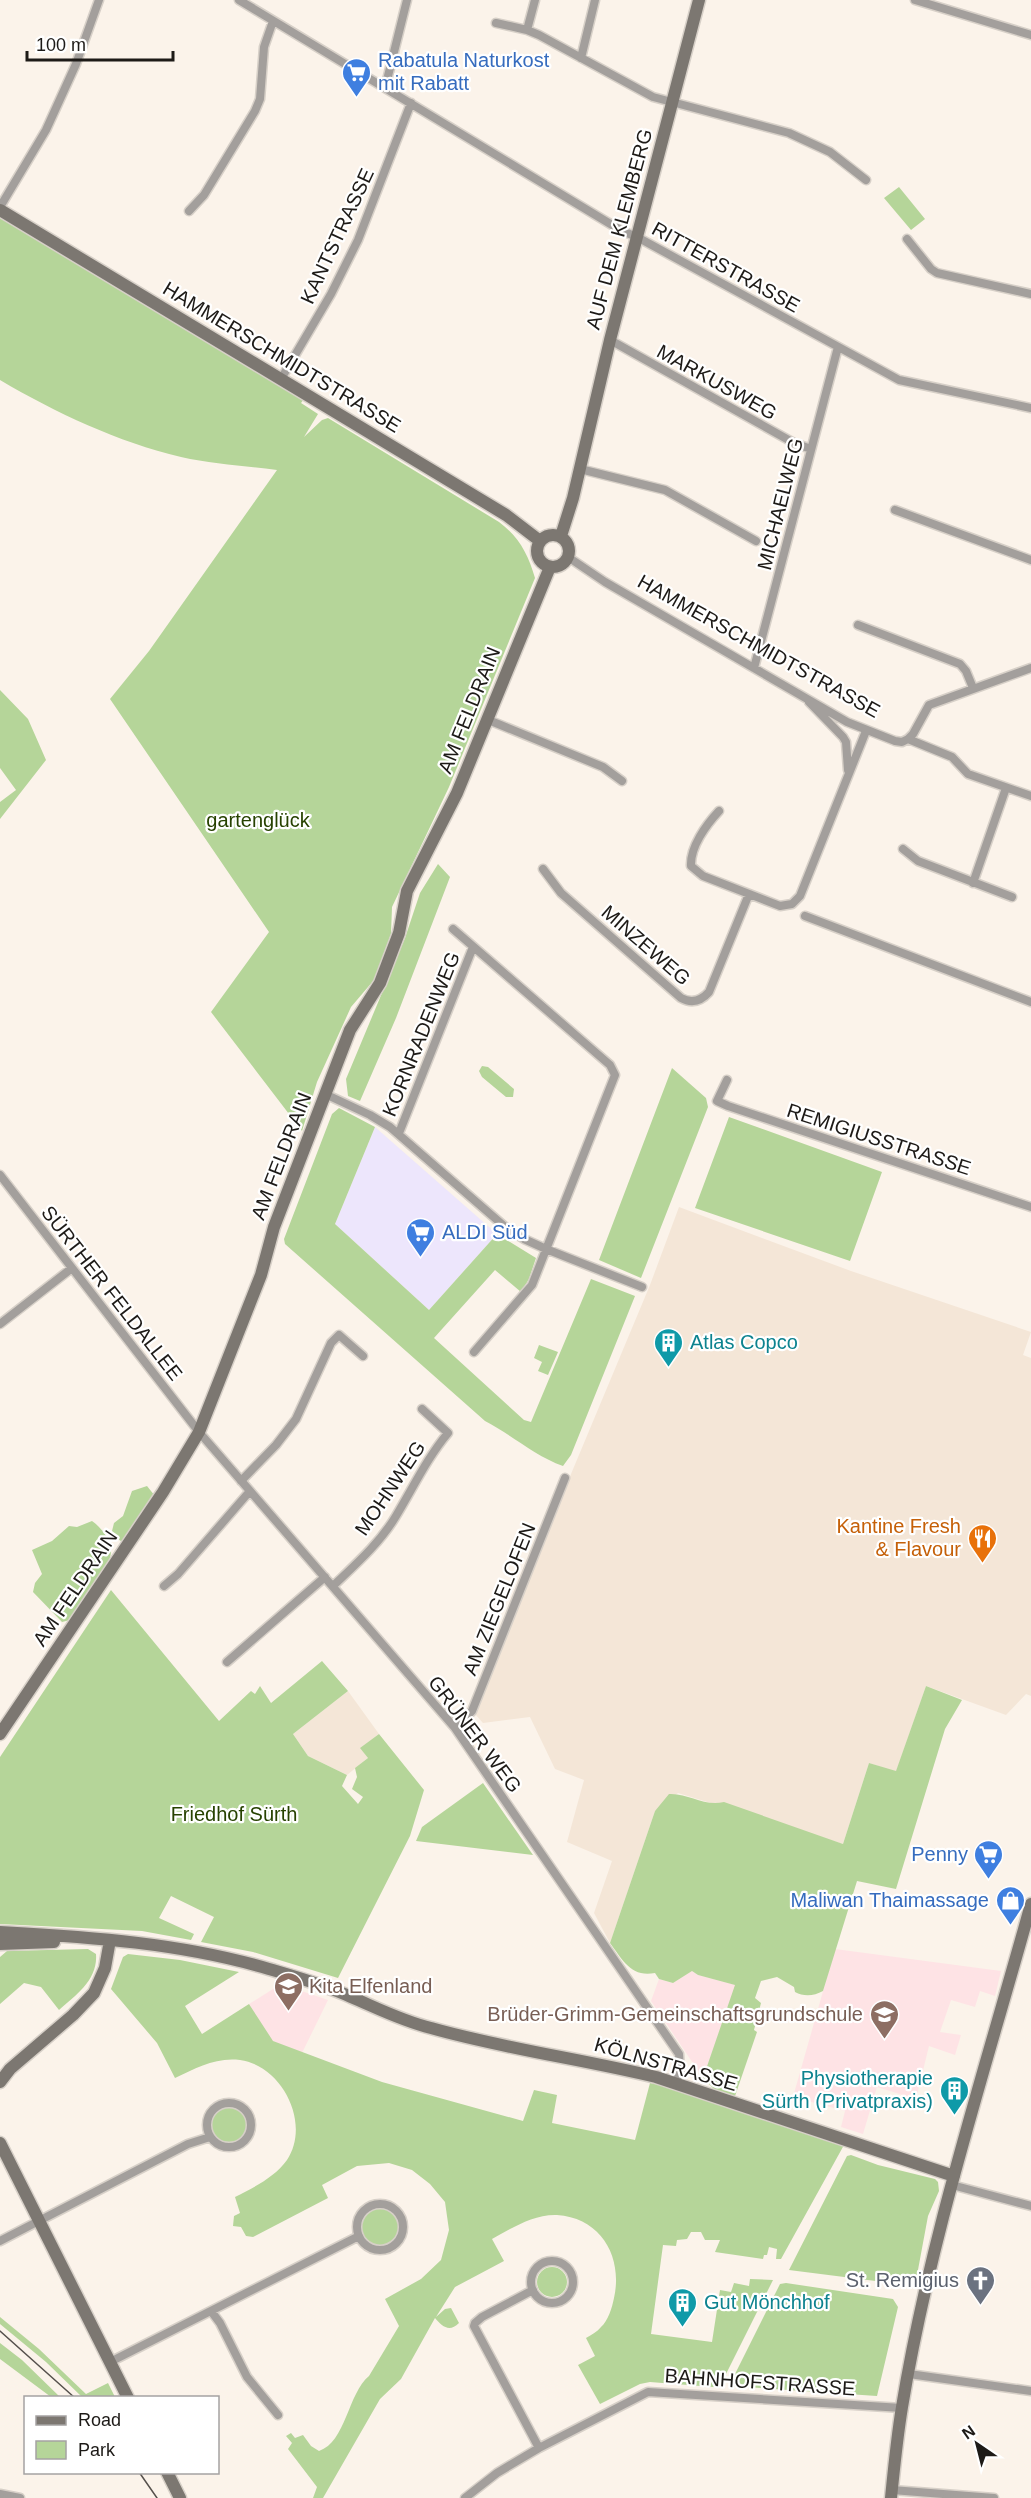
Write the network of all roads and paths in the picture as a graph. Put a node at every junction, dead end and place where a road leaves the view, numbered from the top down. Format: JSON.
{"nodes":[{"id":1,"x":99,"y":0,"type":"edge"},
{"id":2,"x":239,"y":0,"type":"edge"},
{"id":3,"x":407,"y":0,"type":"edge"},
{"id":4,"x":535,"y":0,"type":"edge"},
{"id":5,"x":595,"y":0,"type":"edge"},
{"id":6,"x":699,"y":0,"type":"edge"},
{"id":7,"x":915,"y":0,"type":"edge"},
{"id":8,"x":273,"y":21,"type":"junction"},
{"id":9,"x":496,"y":23,"type":"dead end"},
{"id":10,"x":527,"y":30,"type":"junction"},
{"id":11,"x":1031,"y":35,"type":"edge"},
{"id":12,"x":581,"y":58,"type":"junction"},
{"id":13,"x":385,"y":88,"type":"junction"},
{"id":14,"x":411,"y":103,"type":"junction"},
{"id":15,"x":673,"y":104,"type":"junction"},
{"id":16,"x":866,"y":180,"type":"dead end"},
{"id":17,"x":0,"y":208,"type":"edge"},
{"id":18,"x":189,"y":211,"type":"dead end"},
{"id":19,"x":638,"y":237,"type":"junction"},
{"id":20,"x":908,"y":239,"type":"dead end"},
{"id":21,"x":1031,"y":294,"type":"edge"},
{"id":22,"x":609,"y":340,"type":"junction"},
{"id":23,"x":838,"y":347,"type":"junction"},
{"id":24,"x":281,"y":379,"type":"junction"},
{"id":25,"x":1031,"y":408,"type":"edge"},
{"id":26,"x":811,"y":449,"type":"junction"},
{"id":27,"x":580,"y":469,"type":"junction"},
{"id":28,"x":895,"y":510,"type":"dead end"},
{"id":29,"x":561,"y":536,"type":"junction"},
{"id":30,"x":540,"y":541,"type":"junction"},
{"id":31,"x":756,"y":541,"type":"dead end"},
{"id":32,"x":568,"y":557,"type":"junction"},
{"id":33,"x":1031,"y":560,"type":"edge"},
{"id":34,"x":550,"y":567,"type":"junction"},
{"id":35,"x":858,"y":625,"type":"dead end"},
{"id":36,"x":754,"y":668,"type":"junction"},
{"id":37,"x":1031,"y":668,"type":"edge"},
{"id":38,"x":972,"y":688,"type":"junction"},
{"id":39,"x":804,"y":697,"type":"junction"},
{"id":40,"x":486,"y":719,"type":"junction"},
{"id":41,"x":866,"y":731,"type":"junction"},
{"id":42,"x":908,"y":739,"type":"junction"},
{"id":43,"x":848,"y":773,"type":"junction"},
{"id":44,"x":622,"y":781,"type":"dead end"},
{"id":45,"x":1006,"y":788,"type":"junction"},
{"id":46,"x":1031,"y":796,"type":"edge"},
{"id":47,"x":719,"y":811,"type":"dead end"},
{"id":48,"x":903,"y":849,"type":"dead end"},
{"id":49,"x":543,"y":869,"type":"dead end"},
{"id":50,"x":973,"y":883,"type":"junction"},
{"id":51,"x":749,"y":894,"type":"junction"},
{"id":52,"x":1012,"y":897,"type":"dead end"},
{"id":53,"x":805,"y":916,"type":"dead end"},
{"id":54,"x":453,"y":929,"type":"dead end"},
{"id":55,"x":473,"y":947,"type":"junction"},
{"id":56,"x":1031,"y":1002,"type":"edge"},
{"id":57,"x":727,"y":1080,"type":"dead end"},
{"id":58,"x":325,"y":1094,"type":"junction"},
{"id":59,"x":399,"y":1133,"type":"junction"},
{"id":60,"x":0,"y":1175,"type":"edge"},
{"id":61,"x":1031,"y":1207,"type":"edge"},
{"id":62,"x":546,"y":1249,"type":"junction"},
{"id":63,"x":72,"y":1268,"type":"junction"},
{"id":64,"x":642,"y":1287,"type":"dead end"},
{"id":65,"x":0,"y":1324,"type":"edge"},
{"id":66,"x":474,"y":1352,"type":"dead end"},
{"id":67,"x":363,"y":1356,"type":"dead end"},
{"id":68,"x":422,"y":1409,"type":"dead end"},
{"id":69,"x":198,"y":1432,"type":"junction"},
{"id":70,"x":565,"y":1478,"type":"dead end"},
{"id":71,"x":241,"y":1480,"type":"junction"},
{"id":72,"x":250,"y":1491,"type":"junction"},
{"id":73,"x":325,"y":1577,"type":"junction"},
{"id":74,"x":164,"y":1586,"type":"dead end"},
{"id":75,"x":333,"y":1586,"type":"junction"},
{"id":76,"x":227,"y":1662,"type":"dead end"},
{"id":77,"x":455,"y":1728,"type":"junction"},
{"id":78,"x":0,"y":1734,"type":"edge"},
{"id":79,"x":1031,"y":1904,"type":"edge"},
{"id":80,"x":0,"y":1932,"type":"edge"},
{"id":81,"x":85,"y":1938,"type":"junction"},
{"id":82,"x":110,"y":1940,"type":"junction"},
{"id":83,"x":0,"y":1944,"type":"edge"},
{"id":84,"x":0,"y":2082,"type":"edge"},
{"id":85,"x":675,"y":2083,"type":"junction"},
{"id":86,"x":210,"y":2137,"type":"junction"},
{"id":87,"x":0,"y":2143,"type":"edge"},
{"id":88,"x":953,"y":2180,"type":"junction"},
{"id":89,"x":1031,"y":2206,"type":"edge"},
{"id":90,"x":39,"y":2221,"type":"junction"},
{"id":91,"x":359,"y":2236,"type":"junction"},
{"id":92,"x":0,"y":2241,"type":"edge"},
{"id":93,"x":532,"y":2290,"type":"junction"},
{"id":94,"x":211,"y":2311,"type":"junction"},
{"id":95,"x":110,"y":2362,"type":"junction"},
{"id":96,"x":909,"y":2374,"type":"junction"},
{"id":97,"x":1031,"y":2391,"type":"edge"},
{"id":98,"x":127,"y":2396,"type":"edge"},
{"id":99,"x":902,"y":2408,"type":"junction"},
{"id":100,"x":278,"y":2415,"type":"dead end"},
{"id":101,"x":539,"y":2448,"type":"junction"},
{"id":102,"x":168,"y":2474,"type":"edge"},
{"id":103,"x":0,"y":2494,"type":"edge"},
{"id":104,"x":891,"y":2494,"type":"edge"},
{"id":105,"x":20,"y":2498,"type":"edge"},
{"id":106,"x":180,"y":2498,"type":"edge"},
{"id":107,"x":465,"y":2498,"type":"edge"},
{"id":108,"x":994,"y":2498,"type":"edge"}],
"edges":[{"from":1,"to":17,"type":"street"},
{"from":2,"to":8,"type":"street","name":"RITTERSTRASSE"},
{"from":3,"to":13,"type":"street"},
{"from":4,"to":10,"type":"street"},
{"from":5,"to":12,"type":"street"},
{"from":6,"to":15,"type":"street","name":"AUF DEM KLEMBERG"},
{"from":7,"to":11,"type":"street"},
{"from":8,"to":13,"type":"street","name":"RITTERSTRASSE"},
{"from":8,"to":18,"type":"street"},
{"from":9,"to":10,"type":"street"},
{"from":10,"to":12,"type":"street"},
{"from":12,"to":15,"type":"street"},
{"from":13,"to":14,"type":"street","name":"RITTERSTRASSE"},
{"from":14,"to":19,"type":"street","name":"RITTERSTRASSE"},
{"from":14,"to":24,"type":"street","name":"KANTSTRASSE"},
{"from":15,"to":16,"type":"street"},
{"from":15,"to":19,"type":"street","name":"AUF DEM KLEMBERG"},
{"from":17,"to":24,"type":"street","name":"HAMMERSCHMIDTSTRASSE"},
{"from":19,"to":22,"type":"street","name":"AUF DEM KLEMBERG"},
{"from":19,"to":23,"type":"street","name":"RITTERSTRASSE"},
{"from":20,"to":21,"type":"street"},
{"from":22,"to":26,"type":"street","name":"MARKUSWEG"},
{"from":22,"to":27,"type":"street","name":"AUF DEM KLEMBERG"},
{"from":23,"to":25,"type":"street","name":"RITTERSTRASSE"},
{"from":23,"to":26,"type":"street","name":"MICHAELWEG"},
{"from":24,"to":30,"type":"street","name":"HAMMERSCHMIDTSTRASSE"},
{"from":26,"to":36,"type":"street","name":"MICHAELWEG"},
{"from":27,"to":29,"type":"street","name":"AUF DEM KLEMBERG"},
{"from":27,"to":31,"type":"street"},
{"from":28,"to":33,"type":"street"},
{"from":29,"to":30,"type":"street"},
{"from":29,"to":32,"type":"street"},
{"from":30,"to":34,"type":"street"},
{"from":32,"to":34,"type":"street"},
{"from":32,"to":36,"type":"street","name":"HAMMERSCHMIDTSTRASSE"},
{"from":34,"to":40,"type":"street","name":"AM FELDRAIN"},
{"from":35,"to":38,"type":"street"},
{"from":36,"to":39,"type":"street","name":"HAMMERSCHMIDTSTRASSE"},
{"from":37,"to":38,"type":"street"},
{"from":38,"to":42,"type":"street"},
{"from":39,"to":41,"type":"street","name":"HAMMERSCHMIDTSTRASSE"},
{"from":39,"to":43,"type":"street"},
{"from":40,"to":44,"type":"street"},
{"from":40,"to":58,"type":"street","name":"AM FELDRAIN"},
{"from":41,"to":42,"type":"street","name":"HAMMERSCHMIDTSTRASSE"},
{"from":41,"to":43,"type":"street"},
{"from":42,"to":45,"type":"street","name":"HAMMERSCHMIDTSTRASSE"},
{"from":43,"to":51,"type":"street"},
{"from":45,"to":46,"type":"street","name":"HAMMERSCHMIDTSTRASSE"},
{"from":45,"to":50,"type":"street"},
{"from":47,"to":51,"type":"street"},
{"from":48,"to":50,"type":"street"},
{"from":49,"to":51,"type":"street","name":"MINZEWEG"},
{"from":50,"to":52,"type":"street"},
{"from":53,"to":56,"type":"street"},
{"from":54,"to":55,"type":"street","name":"KORNRADENWEG"},
{"from":55,"to":59,"type":"street","name":"KORNRADENWEG"},
{"from":55,"to":62,"type":"street","name":"KORNRADENWEG"},
{"from":57,"to":61,"type":"street","name":"REMIGIUSSTRASSE"},
{"from":58,"to":59,"type":"street"},
{"from":58,"to":69,"type":"street","name":"AM FELDRAIN"},
{"from":59,"to":62,"type":"street"},
{"from":60,"to":63,"type":"street","name":"SÜRTHER FELDALLEE"},
{"from":62,"to":64,"type":"street"},
{"from":62,"to":66,"type":"street"},
{"from":63,"to":65,"type":"street"},
{"from":63,"to":69,"type":"street","name":"SÜRTHER FELDALLEE"},
{"from":67,"to":71,"type":"street"},
{"from":68,"to":75,"type":"street","name":"MOHNWEG"},
{"from":69,"to":71,"type":"street","name":"GRÜNER WEG"},
{"from":69,"to":78,"type":"street","name":"AM FELDRAIN"},
{"from":70,"to":77,"type":"street","name":"AM ZIEGELOFEN"},
{"from":71,"to":72,"type":"street","name":"GRÜNER WEG"},
{"from":72,"to":73,"type":"street","name":"GRÜNER WEG"},
{"from":72,"to":74,"type":"street"},
{"from":73,"to":75,"type":"street","name":"GRÜNER WEG"},
{"from":73,"to":76,"type":"street"},
{"from":75,"to":77,"type":"street","name":"GRÜNER WEG"},
{"from":77,"to":85,"type":"street","name":"GRÜNER WEG"},
{"from":79,"to":88,"type":"street"},
{"from":80,"to":81,"type":"street","name":"KÖLNSTRASSE"},
{"from":81,"to":82,"type":"street","name":"KÖLNSTRASSE"},
{"from":81,"to":83,"type":"street","name":"KÖLNSTRASSE"},
{"from":82,"to":84,"type":"street"},
{"from":82,"to":85,"type":"street","name":"KÖLNSTRASSE"},
{"from":85,"to":88,"type":"street","name":"KÖLNSTRASSE"},
{"from":86,"to":86,"type":"street"},
{"from":86,"to":90,"type":"street"},
{"from":87,"to":90,"type":"street"},
{"from":88,"to":89,"type":"street"},
{"from":88,"to":96,"type":"street"},
{"from":90,"to":92,"type":"street"},
{"from":90,"to":95,"type":"street"},
{"from":91,"to":91,"type":"street"},
{"from":91,"to":94,"type":"street"},
{"from":93,"to":93,"type":"street"},
{"from":93,"to":101,"type":"street"},
{"from":94,"to":95,"type":"street"},
{"from":94,"to":100,"type":"street"},
{"from":95,"to":98,"type":"street"},
{"from":96,"to":97,"type":"street"},
{"from":96,"to":99,"type":"street"},
{"from":99,"to":101,"type":"street","name":"BAHNHOFSTRASSE"},
{"from":99,"to":104,"type":"street"},
{"from":101,"to":107,"type":"street","name":"BAHNHOFSTRASSE"},
{"from":102,"to":106,"type":"street"},
{"from":103,"to":105,"type":"street"},
{"from":104,"to":108,"type":"street"}]}
